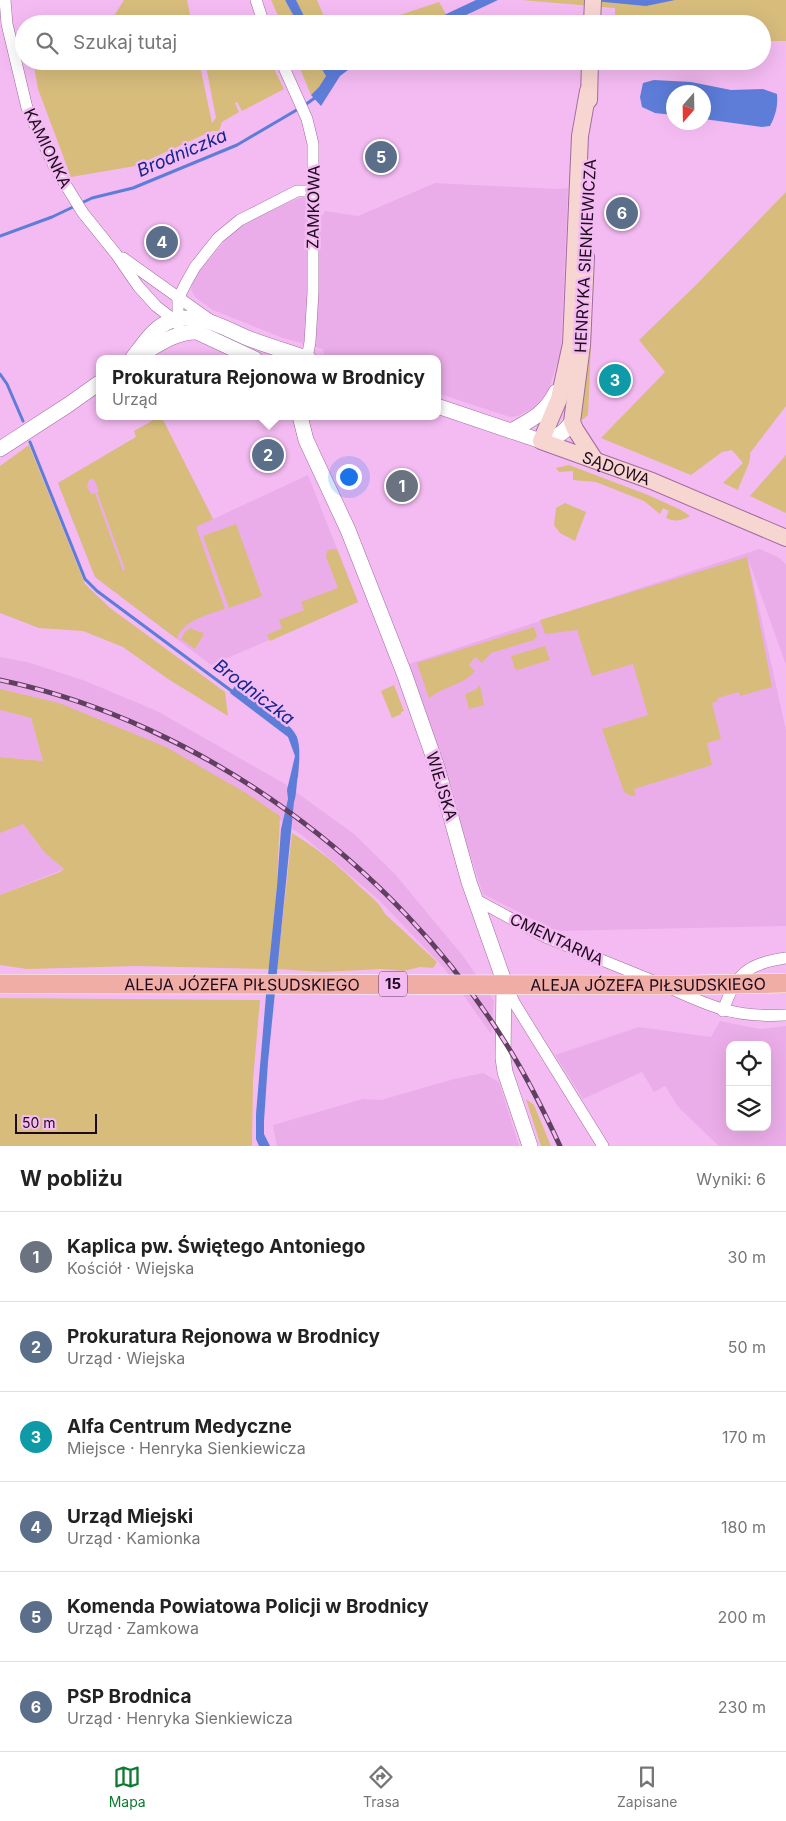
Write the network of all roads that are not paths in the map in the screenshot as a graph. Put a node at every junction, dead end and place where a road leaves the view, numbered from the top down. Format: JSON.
{"nodes":[{"id":1,"x":4,"y":0,"type":"edge"},
{"id":2,"x":256,"y":0,"type":"edge"},
{"id":3,"x":593,"y":0,"type":"edge"},
{"id":4,"x":261,"y":15,"type":"edge"},
{"id":5,"x":592,"y":15,"type":"edge"},
{"id":6,"x":15,"y":58,"type":"edge"},
{"id":7,"x":18,"y":70,"type":"edge"},
{"id":8,"x":285,"y":70,"type":"edge"},
{"id":9,"x":589,"y":70,"type":"edge"},
{"id":10,"x":314,"y":190,"type":"junction"},
{"id":11,"x":116,"y":254,"type":"junction"},
{"id":12,"x":145,"y":294,"type":"junction"},
{"id":13,"x":178,"y":299,"type":"junction"},
{"id":14,"x":156,"y":306,"type":"junction"},
{"id":15,"x":578,"y":312,"type":"junction"},
{"id":16,"x":214,"y":322,"type":"junction"},
{"id":17,"x":172,"y":328,"type":"junction"},
{"id":18,"x":137,"y":355,"type":"edge"},
{"id":19,"x":246,"y":355,"type":"edge"},
{"id":20,"x":296,"y":355,"type":"edge"},
{"id":21,"x":308,"y":355,"type":"edge"},
{"id":22,"x":564,"y":376,"type":"junction"},
{"id":23,"x":96,"y":385,"type":"edge"},
{"id":24,"x":441,"y":408,"type":"edge"},
{"id":25,"x":301,"y":420,"type":"edge"},
{"id":26,"x":572,"y":422,"type":"junction"},
{"id":27,"x":511,"y":431,"type":"junction"},
{"id":28,"x":541,"y":441,"type":"junction"},
{"id":29,"x":0,"y":449,"type":"edge"},
{"id":30,"x":595,"y":460,"type":"junction"},
{"id":31,"x":786,"y":538,"type":"edge"},
{"id":32,"x":475,"y":899,"type":"junction"},
{"id":33,"x":786,"y":958,"type":"edge"},
{"id":34,"x":504,"y":981,"type":"junction"},
{"id":35,"x":786,"y":983,"type":"edge"},
{"id":36,"x":0,"y":984,"type":"edge"},
{"id":37,"x":724,"y":1011,"type":"junction"},
{"id":38,"x":786,"y":1015,"type":"edge"},
{"id":39,"x":530,"y":1146,"type":"edge"},
{"id":40,"x":603,"y":1146,"type":"edge"}],
"edges":[{"from":1,"to":6,"type":"street","name":"KAMIONKA"},
{"from":2,"to":4,"type":"street"},
{"from":3,"to":5,"type":"main road"},
{"from":7,"to":11,"type":"street","name":"KAMIONKA"},
{"from":8,"to":10,"type":"street","name":"ZAMKOWA"},
{"from":9,"to":15,"type":"main road","name":"HENRYKA SIENKIEWICZA"},
{"from":10,"to":13,"type":"street"},
{"from":10,"to":21,"type":"street","name":"ZAMKOWA"},
{"from":11,"to":12,"type":"street","name":"KAMIONKA"},
{"from":11,"to":13,"type":"street","name":"KAMIONKA"},
{"from":12,"to":13,"type":"street","name":"KAMIONKA"},
{"from":12,"to":14,"type":"street","name":"KAMIONKA"},
{"from":13,"to":16,"type":"street","name":"KAMIONKA"},
{"from":13,"to":17,"type":"street"},
{"from":14,"to":17,"type":"street","name":"KAMIONKA"},
{"from":14,"to":17,"type":"street"},
{"from":15,"to":22,"type":"main road","name":"HENRYKA SIENKIEWICZA"},
{"from":15,"to":26,"type":"main road","name":"HENRYKA SIENKIEWICZA"},
{"from":16,"to":17,"type":"street"},
{"from":16,"to":20,"type":"street"},
{"from":17,"to":18,"type":"street"},
{"from":17,"to":19,"type":"street"},
{"from":22,"to":27,"type":"street","name":"HENRYKA SIENKIEWICZA"},
{"from":22,"to":28,"type":"main road","name":"HENRYKA SIENKIEWICZA"},
{"from":23,"to":29,"type":"street"},
{"from":24,"to":27,"type":"street","name":"SĄDOWA"},
{"from":25,"to":32,"type":"street","name":"WIEJSKA"},
{"from":26,"to":28,"type":"street"},
{"from":26,"to":30,"type":"main road"},
{"from":27,"to":28,"type":"street","name":"SĄDOWA"},
{"from":28,"to":30,"type":"main road","name":"SĄDOWA"},
{"from":30,"to":31,"type":"main road","name":"SĄDOWA"},
{"from":32,"to":34,"type":"street","name":"WIEJSKA"},
{"from":32,"to":37,"type":"street","name":"CMENTARNA"},
{"from":33,"to":37,"type":"street"},
{"from":34,"to":39,"type":"street"},
{"from":34,"to":40,"type":"street","name":"WIEJSKA"},
{"from":35,"to":36,"type":"main road","name":"ALEJA JÓZEFA PIŁSUDSKIEGO","number":"15","bridge":true},
{"from":37,"to":38,"type":"street","name":"CMENTARNA"}]}
